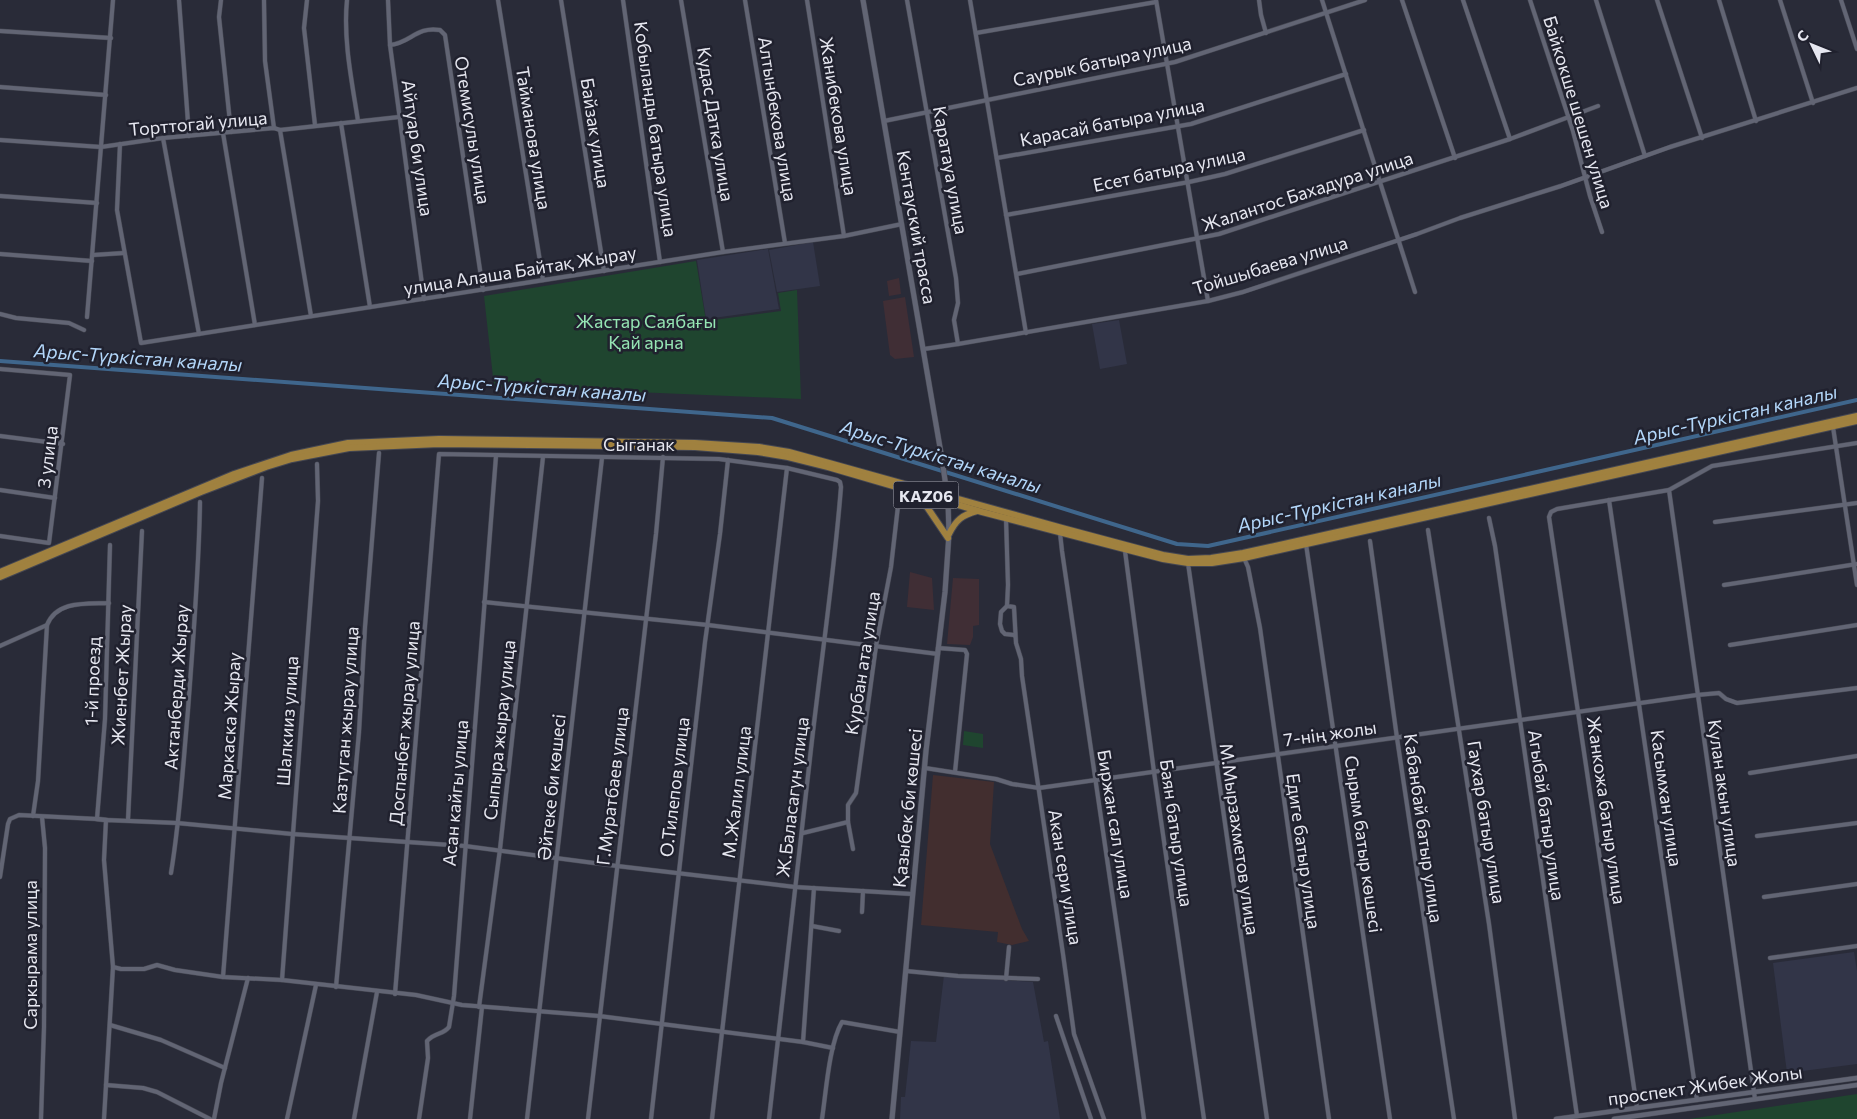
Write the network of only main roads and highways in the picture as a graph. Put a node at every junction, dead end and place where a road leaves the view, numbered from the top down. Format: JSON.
{"nodes":[{"id":1,"x":863,"y":0,"type":"edge"},
{"id":2,"x":1857,"y":416,"type":"edge"},
{"id":3,"x":1857,"y":420,"type":"edge"},
{"id":4,"x":945,"y":480,"type":"joint"},
{"id":5,"x":904,"y":489,"type":"junction"},
{"id":6,"x":948,"y":498,"type":"junction"},
{"id":7,"x":978,"y":511,"type":"junction"},
{"id":8,"x":949,"y":536,"type":"junction"},
{"id":9,"x":0,"y":572,"type":"edge"},
{"id":10,"x":0,"y":577,"type":"edge"},
{"id":11,"x":892,"y":1119,"type":"edge"}],
"edges":[{"from":1,"to":4,"type":"main road","name":"Кентауский трасса"},
{"from":2,"to":6,"type":"highway","number":"KАZ06"},
{"from":3,"to":7,"type":"highway","number":"KАZ06"},
{"from":4,"to":6,"type":"main road","name":"Қазыбек би көшесі"},
{"from":5,"to":6,"type":"highway","number":"KАZ06"},
{"from":5,"to":8,"type":"highway"},
{"from":5,"to":10,"type":"highway","number":"KАZ06"},
{"from":6,"to":7,"type":"highway","number":"KАZ06"},
{"from":6,"to":8,"type":"main road","name":"Қазыбек би көшесі"},
{"from":6,"to":9,"type":"highway","number":"KАZ06"},
{"from":7,"to":8,"type":"highway"},
{"from":8,"to":11,"type":"main road","name":"Қазыбек би көшесі"}]}
